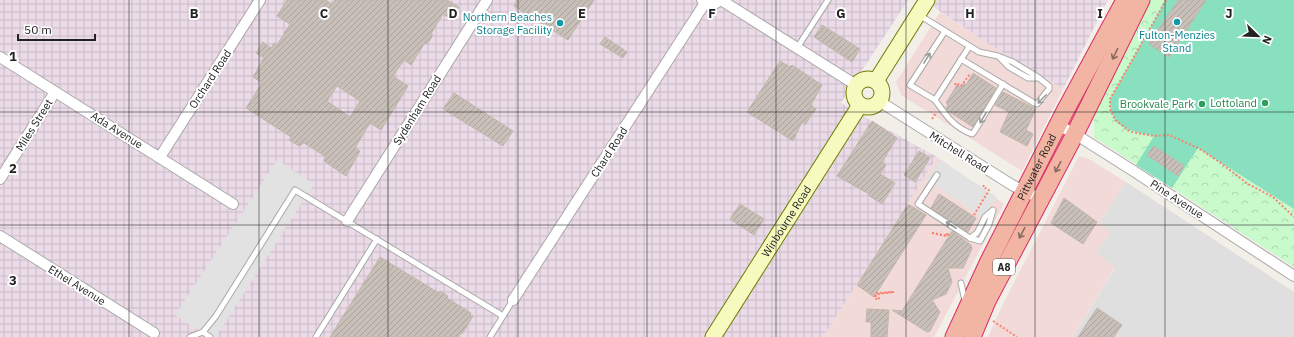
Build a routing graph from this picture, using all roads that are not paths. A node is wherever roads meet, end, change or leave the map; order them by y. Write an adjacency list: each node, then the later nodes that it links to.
1 (260, 0): 24 (street, Orchard Road)
2 (487, 0): 31 (street, Sydenham Road)
3 (721, 0): 8 (street); 12 (street)
4 (828, 0): 12 (lane)
5 (927, 0): 9 (main road)
6 (1125, 0): 22 (highway, Pittwater Road / A8)
7 (1141, 0): 23 (highway, Pittwater Road / A8, one-way to 23)
8 (703, 1): 36 (street, Chard Road)
9 (918, 14): 10 (lane); 15 (main road)
10 (944, 31): 11 (lane); 19 (lane, one-way to 10)
11 (969, 47): 14 (lane); 16 (lane, one-way to 16)
12 (797, 48): 17 (street)
13 (0, 57): 18 (street, Ada Avenue)
14 (960, 59): 16 (lane); 19 (lane)
15 (876, 80): 17 (main road); 20 (main road)
16 (1003, 84): 19 (lane, one-way to 19)
17 (856, 85): 21 (main road)
18 (55, 92): 24 (street, Ada Avenue); 26 (street, Miles Street)
19 (935, 100)
20 (879, 102): 21 (main road); 27 (street, Mitchell Road)
21 (860, 105): 45 (main road, Winbourne Road)
22 (1058, 125): 23 (street, Pine Avenue); 27 (highway, Pittwater Road / A8)
23 (1075, 134): 28 (highway, Pittwater Road / A8, one-way to 28); 34 (street, Pine Avenue)
24 (160, 157): 29 (street, Ada Avenue)
25 (937, 175): 30 (lane, one-way to 25)
26 (0, 179)
27 (1024, 191): 28 (street, Mitchell Road); 37 (highway, Pittwater Road / A8)
28 (1041, 199): 37 (highway, Pittwater Road / A8, one-way to 37)
29 (233, 204)
30 (993, 210)
31 (347, 221): 33 (lane); 39 (lane)
32 (0, 236): 40 (street, Ethel Avenue)
33 (378, 239): 38 (lane); 43 (lane)
34 (1294, 276)
35 (961, 283): 37 (lane)
36 (513, 300): 38 (lane)
37 (974, 312): 46 (highway, Pittwater Road / A8); 47 (highway, Pittwater Road / A8)
38 (503, 316): 44 (lane)
39 (203, 332): 41 (lane); 42 (lane)
40 (157, 335)
41 (190, 337)
42 (210, 337)
43 (316, 337)
44 (490, 337)
45 (713, 337)
46 (954, 337)
47 (972, 337)

